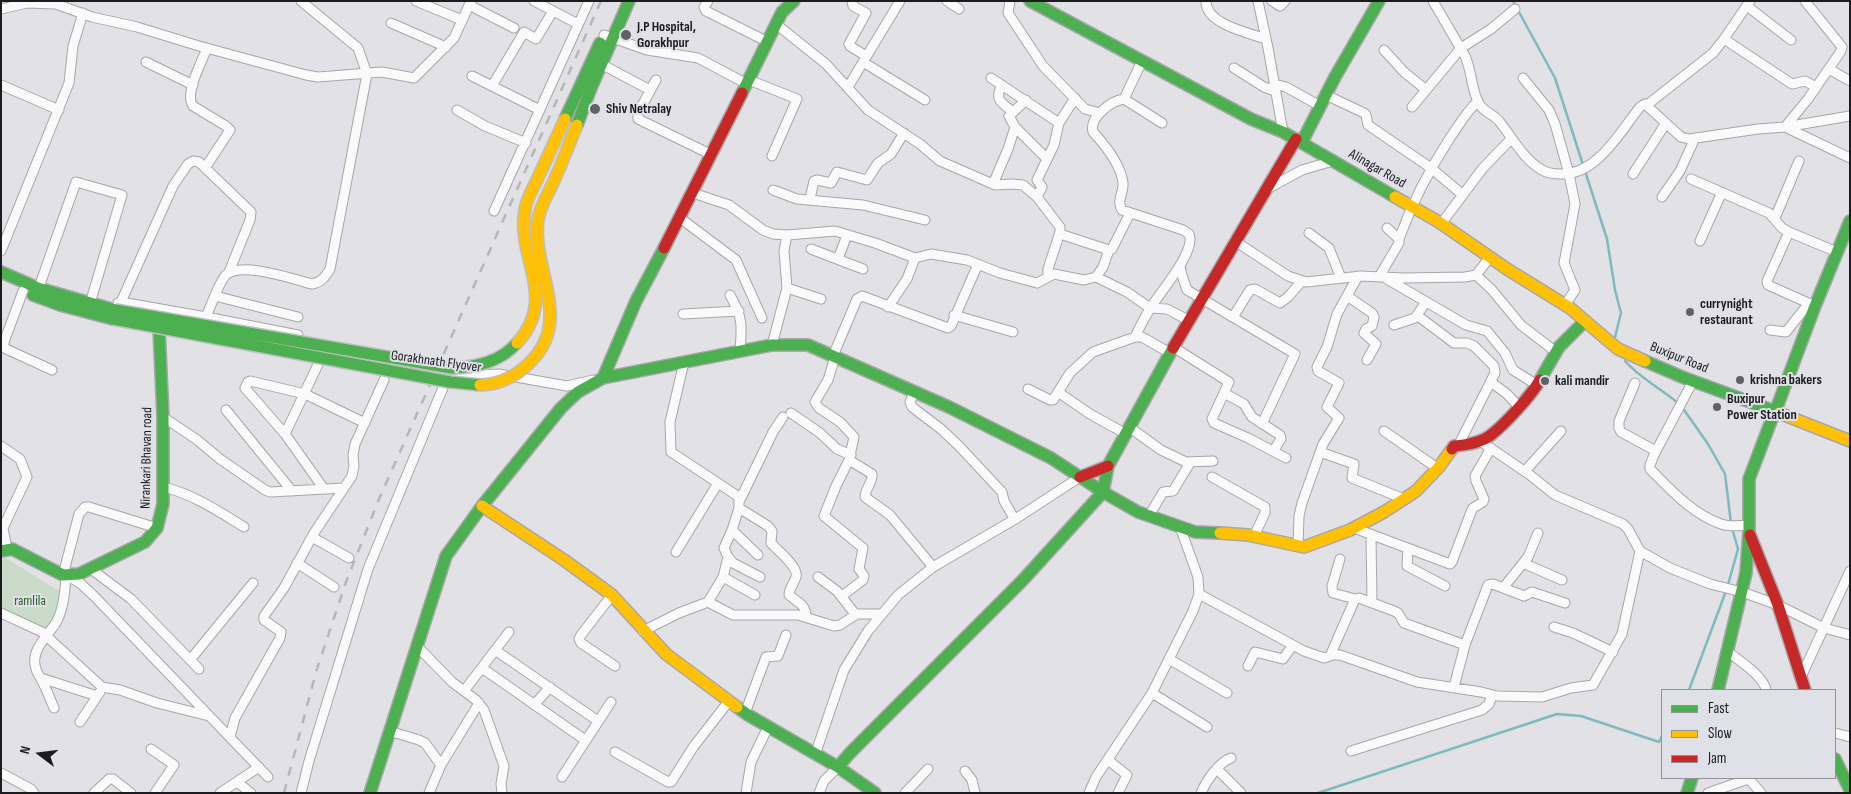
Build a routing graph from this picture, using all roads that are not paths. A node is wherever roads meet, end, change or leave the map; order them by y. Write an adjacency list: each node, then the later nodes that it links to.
1 (301, 1): 49 (street)
2 (416, 1): 29 (street)
3 (534, 1): 27 (street)
4 (588, 1): 31 (street)
5 (619, 1): 34 (street)
6 (629, 1): 34 (street)
7 (708, 1): 38 (street)
8 (794, 1): 32 (street)
9 (852, 1): 43 (street)
10 (900, 1): 43 (street)
11 (947, 1): 25 (street)
12 (1010, 1): 66 (street)
13 (1206, 1): 36 (street)
14 (1258, 1): 36 (street)
15 (1272, 1): 16 (street)
16 (1285, 1)
17 (1379, 1): 65 (street)
18 (1433, 1): 41 (street)
19 (1805, 1): 48 (street)
20 (470, 3): 29 (street); 33 (street)
21 (1037, 3): 44 (street, Alinagar Road)
22 (1748, 4): 35 (street); 37 (street)
23 (74, 5): 24 (street); 28 (street)
24 (1, 9)
25 (959, 9)
26 (1515, 9): 41 (street)
27 (553, 11): 31 (street); 59 (street)
28 (83, 13): 40 (street); 74 (street)
29 (462, 20): 39 (street)
30 (391, 23): 39 (street)
31 (578, 24): 76 (street)
32 (776, 24): 38 (street); 60 (street)
33 (514, 28)
34 (608, 37): 46 (street, Gorakhnath Flyover); 54 (street); 162 (street, Gorakhnath Flyover, bridge)
35 (1724, 39): 62 (street); 71 (street)
36 (1266, 40): 61 (street)
37 (1791, 40)
38 (768, 42): 54 (street)
39 (446, 47): 49 (street)
40 (207, 48): 49 (street); 57 (street)
41 (1461, 48): 63 (street); 70 (street)
42 (1384, 50): 63 (street)
43 (864, 59): 60 (street); 68 (street)
44 (1142, 61): 67 (street); 85 (street, Alinagar Road)
45 (146, 62): 57 (street)
46 (601, 64): 64 (street); 162 (street, Gorakhnath Flyover, bridge)
47 (1234, 68): 61 (street)
48 (1829, 69): 55 (street); 62 (street)
49 (368, 74): 139 (street)
50 (472, 76): 59 (street)
51 (991, 78): 58 (street)
52 (1523, 78): 99 (street)
53 (656, 80): 64 (street)
54 (748, 82): 91 (street); 92 (street)
55 (1850, 82)
56 (1, 85): 74 (street)
57 (193, 85): 97 (street)
58 (1002, 85): 69 (street); 77 (street)
59 (492, 86): 76 (street)
60 (848, 87): 86 (street)
61 (1275, 87): 72 (street); 85 (street)
62 (1816, 87): 84 (street)
63 (1425, 89): 73 (street)
64 (650, 90): 91 (street)
65 (1326, 94): 72 (street); 98 (street)
66 (1075, 98): 78 (street); 80 (street)
67 (1124, 99): 78 (street); 81 (street)
68 (925, 100)
69 (1026, 100): 77 (street); 80 (street)
70 (1478, 101): 88 (street); 98 (street)
71 (1647, 105): 82 (street); 99 (street)
72 (1320, 106): 89 (street)
73 (1412, 107)
74 (59, 110): 130 (street)
75 (457, 110): 90 (street)
76 (540, 110): 90 (street)
77 (1013, 112): 83 (street)
78 (1100, 113): 113 (street)
79 (1850, 116): 84 (street)
80 (1059, 123): 94 (street)
81 (1162, 123)
82 (1666, 123): 87 (street); 100 (street)
83 (1015, 127): 94 (street); 102 (street)
84 (1785, 127): 87 (street); 93 (street)
85 (1283, 132): 89 (street, Alinagar Road)
86 (904, 133): 102 (street); 110 (street)
87 (1695, 138): 109 (street)
88 (1511, 139): 99 (street); 107 (street)
89 (1299, 141): 95 (street, Alinagar Road); 103 (street)
90 (526, 142): 112 (street)
91 (712, 154): 106 (street)
92 (772, 156)
93 (1850, 158)
94 (1047, 159): 108 (street)
95 (1333, 161): 103 (street); 111 (street, Alinagar Road)
96 (1799, 161): 115 (street)
97 (205, 168): 139 (street); 162 (street)
98 (1431, 168): 107 (street); 111 (street)
99 (1569, 174): 157 (street)
100 (1633, 174)
101 (1691, 180): 105 (street)
102 (993, 184): 108 (street)
103 (1266, 189): 126 (street)
104 (773, 190): 110 (street)
105 (1722, 192): 115 (street); 127 (street)
106 (693, 193): 114 (street); 124 (street)
107 (1463, 194): 118 (street)
108 (1036, 197): 123 (street)
109 (1662, 197)
110 (810, 199): 116 (street)
111 (1411, 206): 118 (street, Alinagar Road); 125 (street)
112 (494, 211)
113 (1130, 213): 129 (street); 136 (street)
114 (680, 218): 170 (street); 185 (street)
115 (1774, 218): 120 (street)
116 (925, 220)
117 (1850, 220): 131 (street)
118 (1441, 224): 132 (street, Alinagar Road)
119 (1387, 228): 125 (street)
120 (1789, 232): 131 (street); 158 (street)
121 (1309, 233): 145 (street)
122 (847, 234): 124 (street); 133 (street); 134 (street)
123 (1060, 234): 129 (street); 141 (street)
124 (787, 235): 148 (street)
125 (1399, 239): 144 (street)
126 (1235, 241): 147 (street); 155 (street)
127 (1700, 241)
128 (811, 249): 134 (street)
129 (1109, 250): 143 (street)
130 (1, 251)
131 (1837, 252): 158 (street)
132 (1490, 257): 140 (street); 157 (street, Alinagar Road)
133 (915, 258): 135 (street); 159 (street)
134 (838, 259): 137 (street)
135 (978, 264): 141 (street); 165 (street)
136 (1180, 265): 155 (street); 161 (street)
137 (863, 269)
138 (1, 272): 150 (street)
139 (229, 272): 152 (street)
140 (1476, 275): 144 (street); 180 (street)
141 (1048, 276): 143 (street)
142 (1358, 276): 144 (street); 145 (street); 153 (street)
143 (1096, 277): 161 (street)
144 (1382, 277): 156 (street)
145 (1341, 278): 147 (street)
146 (1, 281): 149 (street)
147 (1302, 281): 169 (street)
148 (787, 288): 154 (street); 177 (street)
149 (23, 291): 150 (street); 184 (street)
150 (37, 292): 160 (street); 160 (street)
151 (730, 295): 163 (street)
152 (216, 296): 167 (street); 168 (street)
153 (1347, 296): 182 (street); 213 (street)
154 (821, 299)
155 (1201, 299): 169 (street); 171 (street)
156 (1426, 302): 166 (street); 190 (street)
157 (1565, 305): 172 (street, Alinagar Road)
158 (1812, 305): 174 (street); 198 (street)
159 (888, 306): 165 (street); 181 (street)
160 (89, 308): 162 (street)
161 (1150, 308): 171 (street); 176 (street)
162 (114, 310): 167 (street); 199 (street, Nirankari Bhavan road)
163 (739, 311): 164 (street); 179 (street)
164 (683, 314)
165 (954, 316): 175 (street)
166 (1418, 316): 173 (street); 188 (street)
167 (206, 317): 195 (street)
168 (298, 317)
169 (1233, 317): 201 (street)
170 (762, 318)
171 (1188, 320): 178 (street)
172 (1585, 321): 180 (street); 187 (street, Buxipur Road)
173 (1394, 325)
174 (1770, 330)
175 (1013, 332)
176 (1135, 337): 178 (street); 193 (street)
177 (772, 346): 179 (street); 181 (street)
178 (1172, 350): 194 (street); 202 (street)
179 (740, 351): 183 (street)
180 (1556, 352): 190 (street)
181 (834, 356): 192 (street); 214 (street)
182 (1367, 360)
183 (684, 362): 185 (street); 223 (street)
184 (52, 370)
185 (603, 378): 231 (street); 360 (street)
186 (384, 380): 200 (street)
187 (1693, 381): 198 (street, Buxipur Road); 212 (street)
188 (1491, 382): 196 (street); 209 (street)
189 (1635, 383): 212 (street)
190 (1537, 385): 196 (street)
191 (1028, 389): 193 (street)
192 (914, 392): 221 (street); 233 (street)
193 (1058, 392): 202 (street)
194 (1224, 393): 201 (street); 211 (street)
195 (304, 394): 200 (street); 205 (street); 205 (street)
196 (1519, 407): 206 (street)
197 (226, 410): 227 (street)
198 (1775, 411): 207 (street, Buxipur Road); 239 (street)
199 (163, 417): 224 (street, Nirankari Bhavan road); 227 (street)
200 (365, 423): 225 (street)
201 (1262, 424): 211 (street)
202 (1128, 430): 217 (street); 218 (street)
203 (1384, 431): 219 (street)
204 (1561, 431): 220 (street)
205 (285, 434): 226 (street)
206 (1480, 441): 209 (street); 210 (street)
207 (1850, 441)
208 (1, 446): 234 (street)
209 (1458, 446): 219 (street)
210 (1491, 448): 220 (street); 246 (street)
211 (1273, 451): 215 (street)
212 (1656, 451): 239 (street)
213 (1320, 452): 229 (street); 245 (street)
214 (850, 457): 230 (street); 256 (street); 272 (street)
215 (1286, 458)
216 (1213, 461): 217 (street)
217 (1190, 463): 232 (street)
218 (1108, 466): 221 (street); 228 (street)
219 (1438, 468): 229 (street)
220 (1525, 472): 248 (street)
221 (1080, 477): 228 (street); 233 (street)
222 (1212, 477): 243 (street)
223 (718, 483): 230 (street); 249 (street)
224 (162, 487): 235 (street); 237 (street, Nirankari Bhavan road)
225 (344, 488): 226 (street); 244 (street)
226 (324, 489): 227 (street)
227 (292, 490)
228 (1103, 492): 232 (street); 340 (street)
229 (1404, 499): 238 (street)
230 (740, 504): 240 (street); 281 (street)
231 (482, 506): 270 (street); 291 (street)
232 (1149, 516): 236 (street)
233 (1014, 518): 256 (street)
234 (2, 527): 247 (street)
235 (244, 527)
236 (1180, 527): 243 (street); 269 (street)
237 (158, 528): 257 (street, Nirankari Bhavan road); 259 (street)
238 (1354, 528): 242 (street); 245 (street)
239 (1749, 528): 268 (street); 277 (street)
240 (732, 530): 250 (street); 251 (street)
241 (1538, 533): 255 (street)
242 (1371, 535): 246 (street); 275 (street)
243 (1254, 536): 245 (street)
244 (312, 537): 252 (street); 254 (street)
245 (1298, 546)
246 (1408, 549): 265 (street)
247 (4, 550): 259 (street)
248 (1640, 551): 268 (street); 294 (street)
249 (676, 552)
250 (758, 555)
251 (728, 557): 260 (street); 261 (street)
252 (350, 558)
253 (1340, 559): 273 (street)
254 (298, 563): 266 (street); 328 (street)
255 (1523, 563): 263 (street); 267 (street)
256 (933, 566): 280 (street)
257 (91, 569): 259 (street, Nirankari Bhavan road); 297 (street)
258 (1850, 571): 283 (street)
259 (64, 575): 288 (street); 321 (street)
260 (723, 577): 271 (street); 274 (street)
261 (760, 577)
262 (818, 577): 272 (street)
263 (1562, 580)
264 (253, 583): 297 (street)
265 (1445, 586)
266 (334, 587)
267 (1503, 588): 276 (street); 290 (street)
268 (1742, 592): 277 (street); 293 (street)
269 (1198, 594): 289 (street); 296 (street)
270 (612, 595): 284 (street); 298 (street)
271 (755, 595)
272 (842, 596): 279 (street)
273 (1355, 599): 275 (street); 295 (street)
274 (708, 602): 281 (street); 284 (street)
275 (1372, 603): 290 (street)
276 (1565, 603)
277 (1778, 605): 283 (street); 302 (street)
278 (1, 613): 288 (street)
279 (855, 614): 280 (street); 281 (street)
280 (880, 614): 334 (street)
281 (806, 618)
282 (1554, 627): 294 (street)
283 (1824, 628): 287 (street); 302 (street)
284 (644, 631): 315 (street)
285 (509, 632): 292 (street)
286 (786, 635): 320 (street)
287 (1850, 635)
288 (46, 636): 303 (street); 304 (street)
289 (1293, 645): 295 (street); 299 (street)
290 (1465, 645): 306 (street)
291 (417, 646): 310 (street); 326 (street)
292 (495, 650): 300 (street); 305 (street)
293 (1727, 651): 307 (street); 308 (street)
294 (1613, 652): 313 (street)
295 (1330, 656): 306 (street)
296 (1169, 659): 311 (street); 312 (street)
297 (190, 660): 301 (street)
298 (615, 666)
299 (1248, 666)
300 (482, 668): 310 (street); 318 (street)
301 (200, 669)
302 (1801, 677): 309 (street)
303 (41, 678): 314 (street); 319 (street)
304 (102, 687): 314 (street); 321 (street)
305 (550, 687): 318 (street); 322 (street)
306 (1454, 688): 313 (street)
307 (1718, 689)
308 (1766, 689)
309 (1805, 689)
310 (464, 691): 317 (street)
311 (1152, 693): 325 (street); 336 (street)
312 (1227, 693)
313 (1492, 695): 332 (street)
314 (97, 696): 323 (street)
315 (729, 701): 320 (street); 333 (street)
316 (611, 702): 322 (street)
317 (479, 703): 338 (street); 363 (street)
318 (534, 705): 330 (street)
319 (54, 708)
320 (745, 713): 324 (street)
321 (210, 716): 328 (street)
322 (598, 720): 330 (street)
323 (80, 722)
324 (768, 727): 334 (street); 353 (street)
325 (1207, 727)
326 (389, 732): 338 (street); 361 (street)
327 (1836, 733): 329 (street)
328 (230, 737): 339 (street)
329 (1850, 738)
330 (585, 740): 346 (street)
331 (151, 748): 357 (street)
332 (1351, 751)
333 (615, 752)
334 (815, 754): 340 (street)
335 (1231, 758): 342 (street)
336 (1108, 760): 367 (street); 368 (street)
337 (1836, 762): 351 (street)
338 (441, 765): 362 (street)
339 (259, 767): 345 (street); 350 (street)
340 (838, 767): 364 (street); 365 (street)
341 (928, 769): 366 (street)
342 (1217, 769): 369 (street); 370 (street)
343 (965, 771): 352 (street)
344 (1, 773): 354 (street)
345 (268, 777)
346 (562, 777)
347 (1692, 779): 371 (street)
348 (1747, 779): 372 (street)
349 (1751, 779): 373 (street)
350 (237, 782): 358 (street); 359 (street)
351 (1850, 790)
352 (973, 791)
353 (748, 792)
354 (34, 793)
355 (94, 793): 356 (street)
356 (131, 793)
357 (156, 793)
358 (220, 793)
359 (251, 793)
360 (301, 793)
361 (370, 793)
362 (429, 793)
363 (502, 793)
364 (819, 793)
365 (875, 793)
366 (905, 793)
367 (1089, 793)
368 (1118, 793)
369 (1201, 793)
370 (1241, 793)
371 (1687, 793)
372 (1708, 793)
373 (1762, 793)

